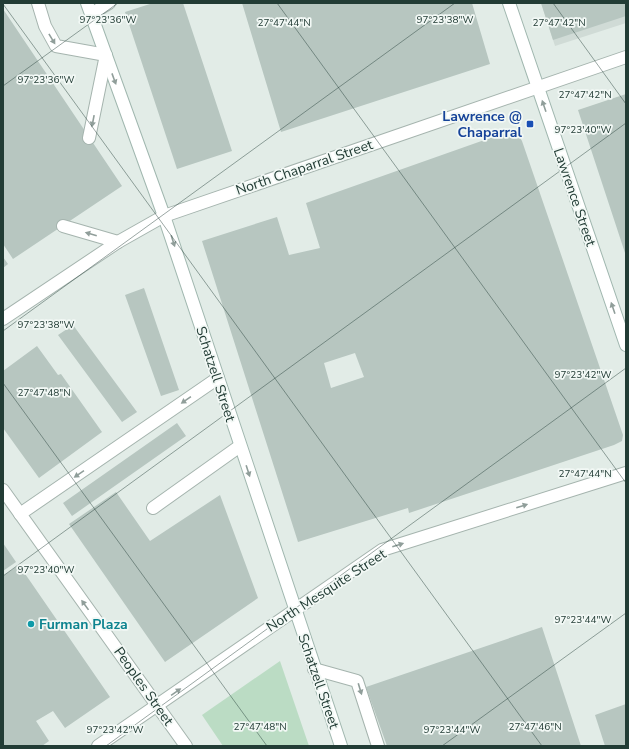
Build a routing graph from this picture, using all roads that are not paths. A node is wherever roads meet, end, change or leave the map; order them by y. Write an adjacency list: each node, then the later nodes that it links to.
1 (38, 3): 5 (street, one-way to 5)
2 (108, 3): 4 (street)
3 (509, 3): 7 (street, Lawrence Street)
4 (89, 9): 5 (street, Schatzell Street)
5 (106, 55): 8 (street, one-way to 8); 9 (street, Schatzell Street, one-way to 9)
6 (626, 57): 7 (street, North Chaparral Street)
7 (538, 87): 9 (street, North Chaparral Street); 13 (street, Lawrence Street, one-way to 7)
8 (89, 138)
9 (164, 216): 11 (street, North Chaparral Street); 14 (street, Schatzell Street, one-way to 14)
10 (63, 226): 11 (street, one-way to 10)
11 (118, 242): 12 (street, North Chaparral Street)
12 (3, 319)
13 (626, 345)
14 (218, 378): 15 (street, Schatzell Street); 19 (street, one-way to 19)
15 (240, 446): 18 (street); 20 (street, Schatzell Street, one-way to 20)
16 (626, 473): 20 (street, North Mesquite Street, one-way to 16)
17 (3, 490): 19 (street, Peoples Street)
18 (153, 508)
19 (20, 514): 22 (street, Peoples Street, one-way to 19)
20 (294, 609): 21 (street, Schatzell Street); 22 (street, North Mesquite Street, one-way to 20)
21 (314, 669): 25 (street, Schatzell Street); 26 (street, one-way to 26)
22 (157, 704): 23 (street, North Mesquite Street); 24 (street, Peoples Street)
23 (98, 746)
24 (186, 746)
25 (341, 746)
26 (378, 746)

